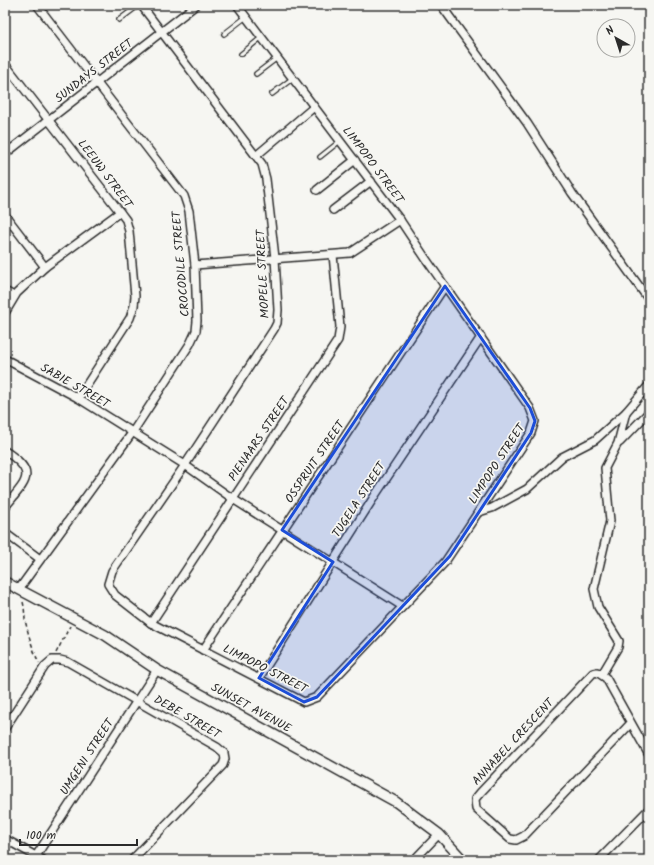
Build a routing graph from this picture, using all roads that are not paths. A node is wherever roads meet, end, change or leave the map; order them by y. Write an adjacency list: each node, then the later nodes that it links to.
1 (37, 5): 16 (street, CROCODILE STREET)
2 (140, 5): 7 (lane); 8 (street, MOPELE STREET)
3 (196, 5): 8 (street, SUNDAYS STREET)
4 (237, 5): 6 (street, LIMPOPO STREET)
5 (441, 5): 38 (street)
6 (246, 17): 9 (lane); 10 (street, LIMPOPO STREET)
7 (119, 20)
8 (163, 31): 16 (street, SUNDAYS STREET); 22 (street, MOPELE STREET)
9 (224, 34)
10 (262, 37): 11 (lane); 12 (street, LIMPOPO STREET)
11 (241, 54)
12 (278, 58): 14 (lane); 15 (street, LIMPOPO STREET)
13 (5, 64): 19 (street, LEEUW STREET)
14 (256, 74)
15 (293, 78): 17 (lane); 18 (street, LIMPOPO STREET)
16 (96, 83): 19 (street, SUNDAYS STREET); 33 (street, CROCODILE STREET)
17 (272, 94)
18 (314, 107): 20 (street, LIMPOPO STREET); 22 (street)
19 (49, 120): 21 (street, SUNDAYS STREET); 28 (street, LEEUW STREET)
20 (341, 141): 23 (lane); 24 (street, LIMPOPO STREET)
21 (5, 154)
22 (256, 155): 32 (street, MOPELE STREET)
23 (320, 157)
24 (355, 160): 25 (street, LIMPOPO STREET); 26 (street)
25 (371, 181): 27 (street); 30 (street, LIMPOPO STREET)
26 (317, 190)
27 (334, 210)
28 (120, 212): 34 (street); 43 (street, LEEUW STREET)
29 (5, 215): 34 (street)
30 (400, 220): 31 (street); 35 (street, LIMPOPO STREET)
31 (333, 255): 32 (street); 50 (street, PIENAARS STREET)
32 (275, 258): 33 (street); 49 (street, MOPELE STREET)
33 (194, 265): 46 (street, CROCODILE STREET)
34 (45, 267): 37 (street)
35 (445, 286): 40 (street, LIMPOPO STREET); 53 (street, OSSPRUIT STREET)
36 (5, 291): 37 (street)
37 (14, 296): 39 (street)
38 (649, 300)
39 (5, 313)
40 (481, 337): 52 (street, LIMPOPO STREET); 56 (street, TUGELA STREET)
41 (5, 359): 43 (street, SABIE STREET)
42 (649, 385): 44 (street)
43 (78, 398): 46 (street, SABIE STREET)
44 (626, 412): 47 (street); 52 (street)
45 (649, 412): 47 (street)
46 (132, 433): 49 (street, SABIE STREET); 55 (street, CROCODILE STREET)
47 (618, 443): 64 (street)
48 (5, 451): 51 (street)
49 (185, 465): 50 (street, SABIE STREET); 57 (street, MOPELE STREET)
50 (233, 499): 53 (street, SABIE STREET); 61 (street, PIENAARS STREET)
51 (5, 507)
52 (479, 512): 60 (street, LIMPOPO STREET)
53 (282, 530): 56 (street, SABIE STREET); 62 (street, OSSPRUIT STREET)
54 (5, 533): 55 (street)
55 (40, 559): 59 (street, CROCODILE STREET)
56 (333, 562): 60 (street, SABIE STREET); 65 (street, TUGELA STREET)
57 (108, 580): 61 (street, LIMPOPO STREET)
58 (5, 582): 59 (street, SUNSET AVENUE)
59 (19, 589): 63 (street, SUNSET AVENUE)
60 (402, 606): 65 (street, LIMPOPO STREET)
61 (151, 623): 62 (street, LIMPOPO STREET)
62 (203, 650): 65 (street, LIMPOPO STREET)
63 (157, 670): 66 (street, UMGENI STREET); 71 (street, SUNSET AVENUE)
64 (602, 674): 67 (street); 67 (street, ANNABEL CRESCENT)
65 (259, 678)
66 (136, 701): 68 (street, DEBE STREET); 73 (street, UMGENI STREET); 75 (street, DEBE STREET)
67 (631, 723): 69 (street)
68 (5, 728)
69 (649, 755)
70 (649, 809): 78 (street)
71 (439, 834): 76 (street); 77 (street, SUNSET AVENUE)
72 (5, 839): 73 (street)
73 (36, 856): 74 (street)
74 (43, 860)
75 (132, 860)
76 (414, 860)
77 (463, 860)
78 (599, 860)

